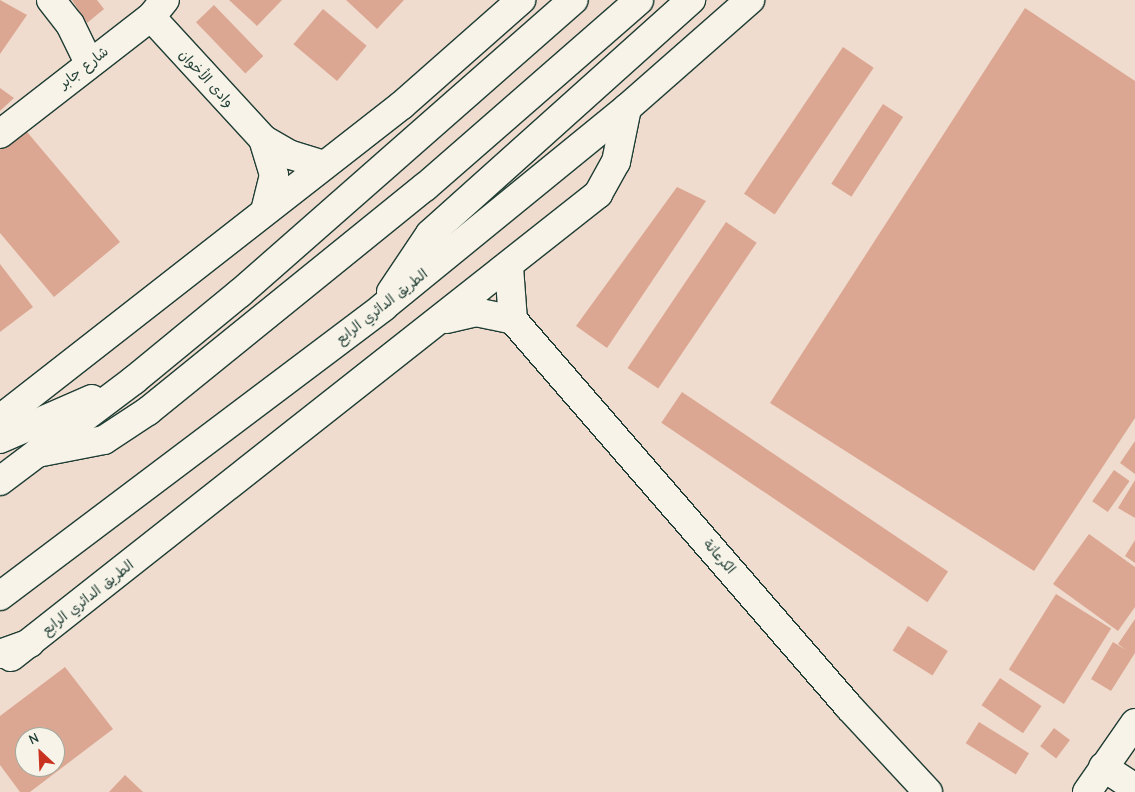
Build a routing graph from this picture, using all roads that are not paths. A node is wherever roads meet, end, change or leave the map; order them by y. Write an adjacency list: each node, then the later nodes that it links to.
1 (51, 0): 8 (main road)
2 (521, 0): 12 (main road)
3 (573, 0): 18 (main road)
4 (639, 0): 21 (main road)
5 (691, 0): 15 (main road)
6 (750, 0): 9 (main road, الطريق الدائري الرابع)
7 (158, 9): 8 (main road, شارع جابر); 11 (main road, وادى الأخوان)
8 (94, 60): 10 (main road, شارع جابر)
9 (627, 108): 14 (main road, الطريق الدائري الرابع); 15 (main road, الطريق الدائري الرابع)
10 (0, 134)
11 (262, 139): 12 (main road, وادى الأخوان); 13 (main road, وادى الأخوان)
12 (323, 165): 13 (main road)
13 (265, 211): 19 (main road)
14 (509, 267): 16 (main road); 17 (main road, الطريق الدائري الرابع)
15 (383, 307): 23 (main road, الطريق الدائري الرابع)
16 (513, 320): 17 (main road); 30 (main road, الكرعانة)
17 (440, 322): 24 (main road, الطريق الدائري الرابع)
18 (134, 380): 20 (main road); 21 (main road)
19 (0, 419)
20 (0, 439)
21 (38, 453): 22 (main road)
22 (0, 481)
23 (0, 596)
24 (30, 643): 25 (main road); 26 (main road, الطريق الدائري الرابع)
25 (0, 654)
26 (0, 666)
27 (1135, 723): 28 (main road)
28 (1103, 767): 29 (main road); 31 (main road)
29 (1131, 786)
30 (928, 792)
31 (1087, 792)

